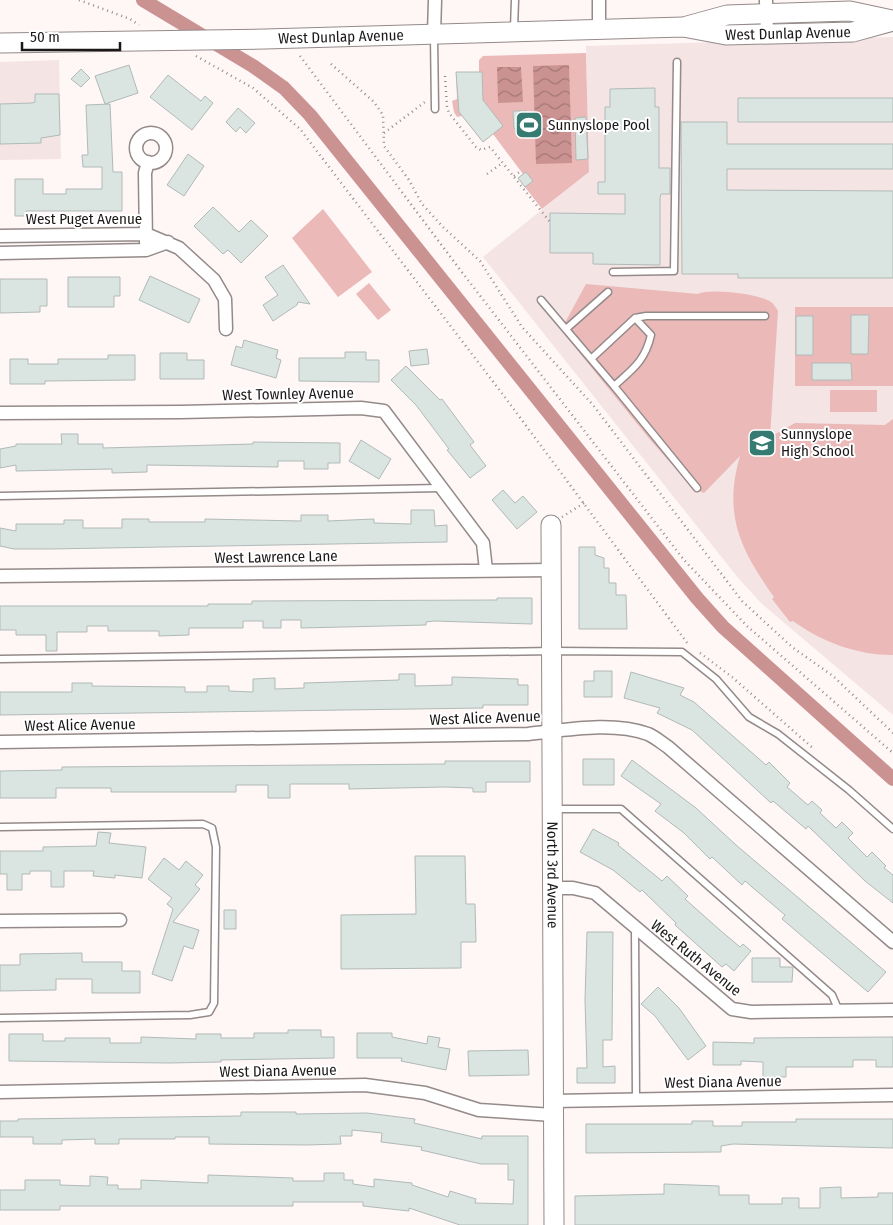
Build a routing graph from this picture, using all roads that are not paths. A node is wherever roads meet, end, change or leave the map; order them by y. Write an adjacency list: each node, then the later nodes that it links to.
1 (435, 0): 9 (street)
2 (515, 0): 8 (lane)
3 (599, 0): 7 (street)
4 (766, 7): 5 (main road, West Dunlap Avenue); 6 (main road, West Dunlap Avenue); 10 (street)
5 (893, 21): 10 (main road, West Dunlap Avenue)
6 (683, 27): 7 (main road, West Dunlap Avenue); 10 (main road, West Dunlap Avenue)
7 (599, 30): 8 (main road, West Dunlap Avenue)
8 (514, 33): 9 (main road, West Dunlap Avenue)
9 (434, 34): 11 (main road, West Dunlap Avenue); 13 (lane)
10 (767, 35)
11 (0, 43)
12 (677, 62): 22 (lane)
13 (435, 109)
14 (148, 162): 15 (street)
15 (146, 234): 17 (street, West Puget Avenue); 18 (street, West Puget Avenue); 19 (street)
16 (0, 236): 17 (street, West Puget Avenue)
17 (31, 236): 20 (street)
18 (168, 242): 19 (street, West Puget Avenue); 27 (street, West Puget Avenue)
19 (146, 250): 20 (street, West Puget Avenue)
20 (31, 252): 21 (street, West Puget Avenue)
21 (0, 253)
22 (612, 272)
23 (608, 292): 28 (lane)
24 (541, 300): 28 (lane)
25 (764, 316): 26 (lane)
26 (635, 318): 29 (lane); 30 (lane)
27 (226, 329)
28 (566, 329): 29 (lane)
29 (591, 359): 30 (lane)
30 (614, 386): 33 (lane)
31 (0, 413): 32 (street, West Townley Avenue)
32 (442, 488): 34 (lane); 36 (street, West Townley Avenue)
33 (697, 488)
34 (0, 496)
35 (551, 525): 37 (main road, North 3rd Avenue)
36 (486, 570): 37 (street, West Lawrence Lane); 38 (street, West Lawrence Lane)
37 (552, 570): 39 (main road, North 3rd Avenue)
38 (0, 576)
39 (553, 651): 40 (lane); 41 (main road, North 3rd Avenue); 45 (lane)
40 (0, 659)
41 (553, 731): 42 (street, West Alice Avenue); 43 (main road, North 3rd Avenue); 50 (street, West Alice Avenue)
42 (0, 742)
43 (554, 809): 46 (main road, North 3rd Avenue); 51 (lane)
44 (0, 827): 53 (lane)
45 (893, 828)
46 (554, 888): 49 (street, West Ruth Avenue); 57 (main road, North 3rd Avenue)
47 (120, 920): 48 (street)
48 (0, 922)
49 (635, 928): 51 (street, West Ruth Avenue); 56 (lane)
50 (893, 942)
51 (839, 1010): 52 (street, West Ruth Avenue)
52 (893, 1010)
53 (0, 1018)
54 (0, 1092): 57 (street, West Diana Avenue)
55 (893, 1095): 56 (street, West Diana Avenue)
56 (636, 1099): 57 (street, West Diana Avenue)
57 (553, 1108): 58 (main road, North 3rd Avenue)
58 (554, 1225)

